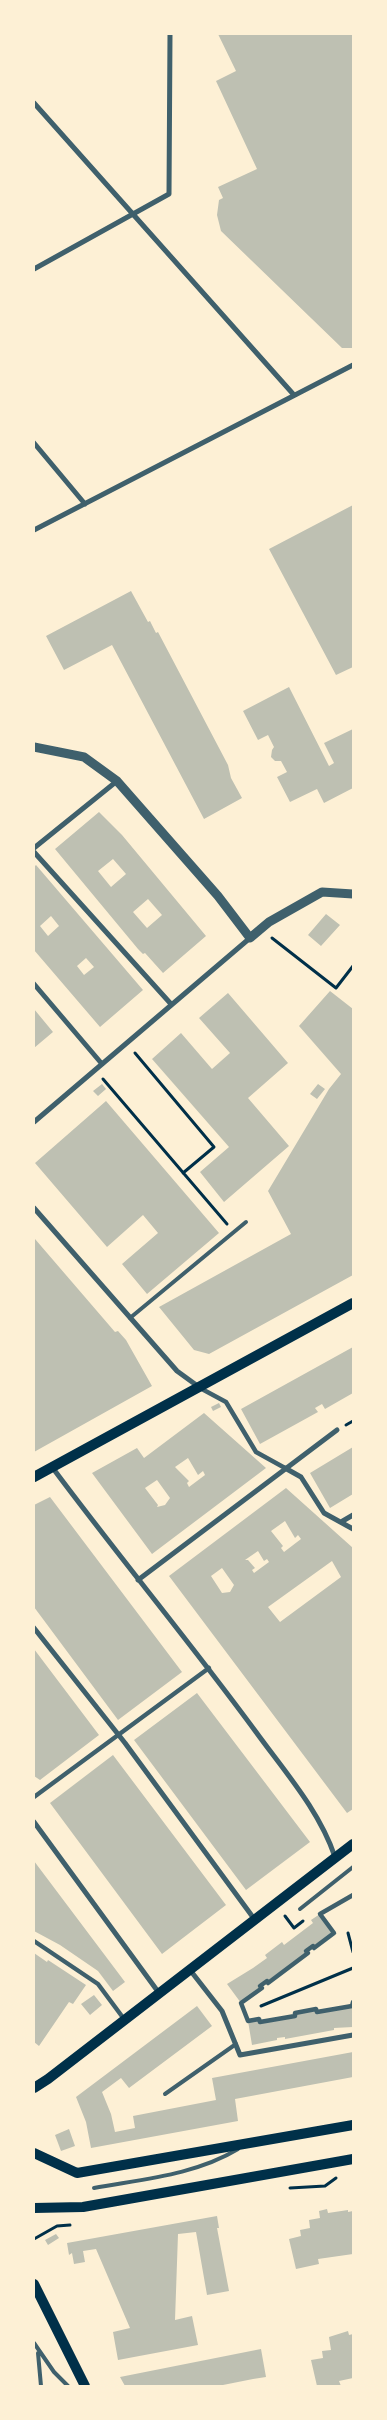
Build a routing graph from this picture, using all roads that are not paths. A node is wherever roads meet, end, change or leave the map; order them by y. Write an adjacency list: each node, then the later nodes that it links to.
1 (170, 34): 3 (street)
2 (34, 103): 3 (street)
3 (132, 213): 4 (street); 6 (street)
4 (34, 269)
5 (353, 365): 6 (street)
6 (294, 394): 8 (street)
7 (34, 443): 8 (street)
8 (85, 504): 9 (street)
9 (34, 530)
10 (34, 746): 11 (street)
11 (117, 781): 12 (street); 15 (street)
12 (34, 848)
13 (34, 852): 17 (street)
14 (353, 894): 15 (street)
15 (250, 938): 17 (street)
16 (34, 984): 18 (street)
17 (171, 1004): 18 (street)
18 (102, 1064): 19 (street)
19 (34, 1122)
20 (34, 1208): 23 (street)
21 (246, 1222): 23 (lane)
22 (353, 1303): 24 (main road)
23 (130, 1318): 24 (street)
24 (199, 1388): 26 (main road); 27 (street)
25 (337, 1430): 27 (street)
26 (52, 1467): 28 (main road); 32 (street)
27 (285, 1468): 30 (street); 32 (street)
28 (34, 1477)
29 (353, 1515): 30 (street)
30 (341, 1522): 31 (street)
31 (353, 1529)
32 (138, 1580): 34 (street)
33 (34, 1628): 35 (street)
34 (209, 1668): 35 (street); 41 (street)
35 (120, 1736): 36 (street); 45 (street)
36 (34, 1798)
37 (34, 1822): 38 (street)
38 (39, 1829): 39 (street); 48 (street)
39 (34, 1833)
40 (353, 1844): 41 (main road)
41 (336, 1857): 45 (main road)
42 (353, 1867): 44 (lane)
43 (353, 1895): 49 (street)
44 (300, 1909)
45 (255, 1920): 47 (main road)
46 (34, 1941): 50 (street)
47 (190, 1970): 48 (main road); 52 (street)
48 (159, 1993): 50 (main road)
49 (353, 2002)
50 (125, 2020): 53 (main road)
51 (353, 2035): 52 (street)
52 (236, 2044): 54 (lane)
53 (34, 2088)
54 (165, 2094)
55 (353, 2124): 56 (main road)
56 (246, 2143): 57 (main road); 59 (lane)
57 (34, 2153)
58 (353, 2159): 60 (main road)
59 (94, 2188)
60 (34, 2208)
61 (34, 2284): 66 (main road)
62 (34, 2343): 63 (lane)
63 (38, 2351): 64 (lane); 65 (lane)
64 (41, 2386)
65 (68, 2386)
66 (85, 2386)

